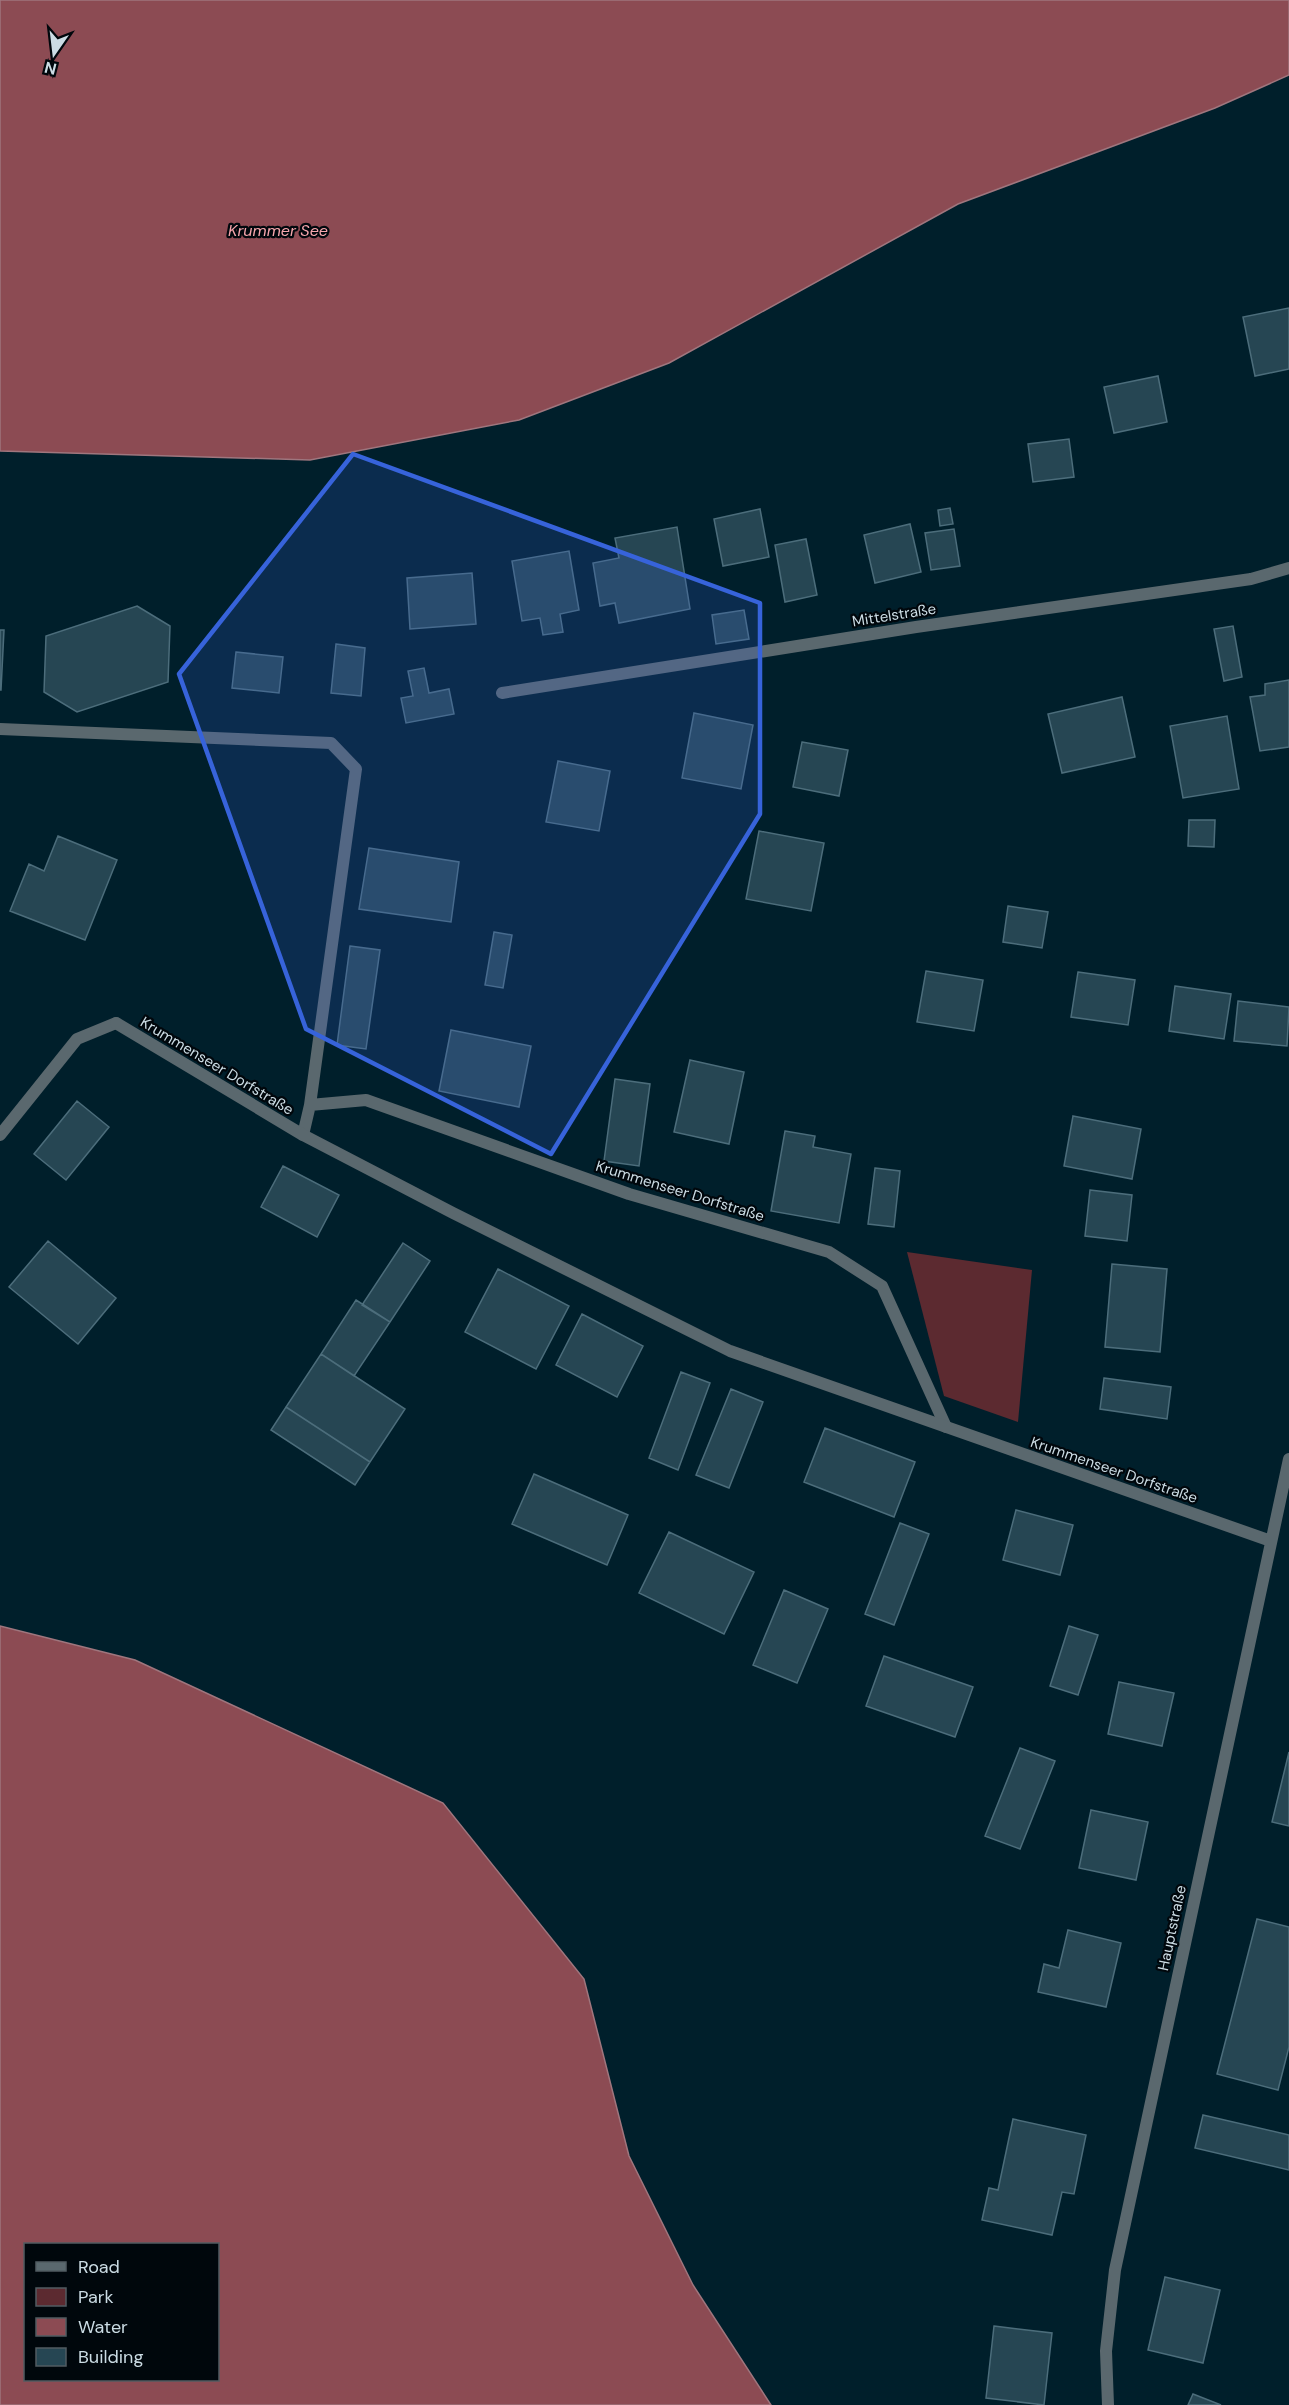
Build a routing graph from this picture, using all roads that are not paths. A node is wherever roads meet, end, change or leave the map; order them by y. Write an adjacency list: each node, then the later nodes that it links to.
1 (1289, 568): 2 (street, Mittelstraße)
2 (502, 693)
3 (0, 729): 4 (street)
4 (310, 1105): 6 (street, Krummenseer Dorfstraße); 7 (street, Krummenseer Dorfstraße)
5 (0, 1135): 6 (street, Krummenseer Dorfstraße)
6 (303, 1135): 7 (street, Krummenseer Dorfstraße)
7 (946, 1427): 9 (street, Krummenseer Dorfstraße)
8 (1289, 1459): 9 (street, Hauptstraße)
9 (1271, 1541): 10 (street, Hauptstraße)
10 (1108, 2405)

